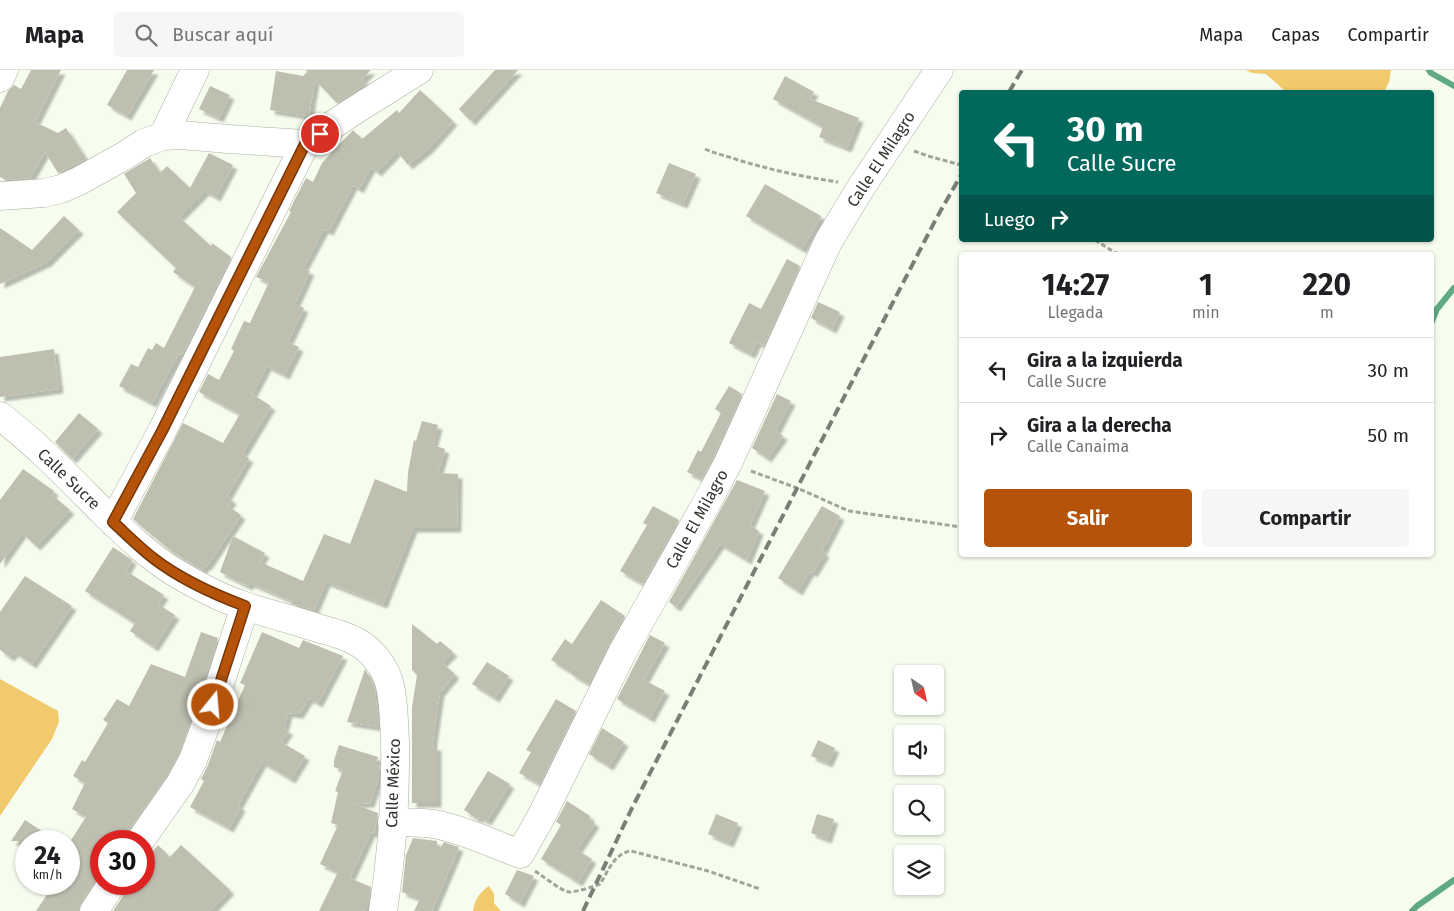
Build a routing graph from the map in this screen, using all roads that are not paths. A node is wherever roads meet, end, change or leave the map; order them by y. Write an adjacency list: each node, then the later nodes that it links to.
1 (4, 70): 5 (street)
2 (195, 70): 6 (street)
3 (419, 70): 7 (street)
4 (939, 70): 13 (street, Calle El Milagro)
5 (0, 78)
6 (162, 136): 7 (street); 8 (street)
7 (305, 144): 10 (street)
8 (0, 196)
9 (0, 416): 10 (street, Calle Sucre)
10 (113, 522): 11 (street, Calle Sucre)
11 (245, 606): 12 (street, Calle Sucre); 14 (street)
12 (376, 659): 13 (street, Calle México)
13 (392, 822): 17 (street, Calle México)
14 (148, 830)
15 (105, 895): 16 (street)
16 (94, 911)
17 (383, 911)

